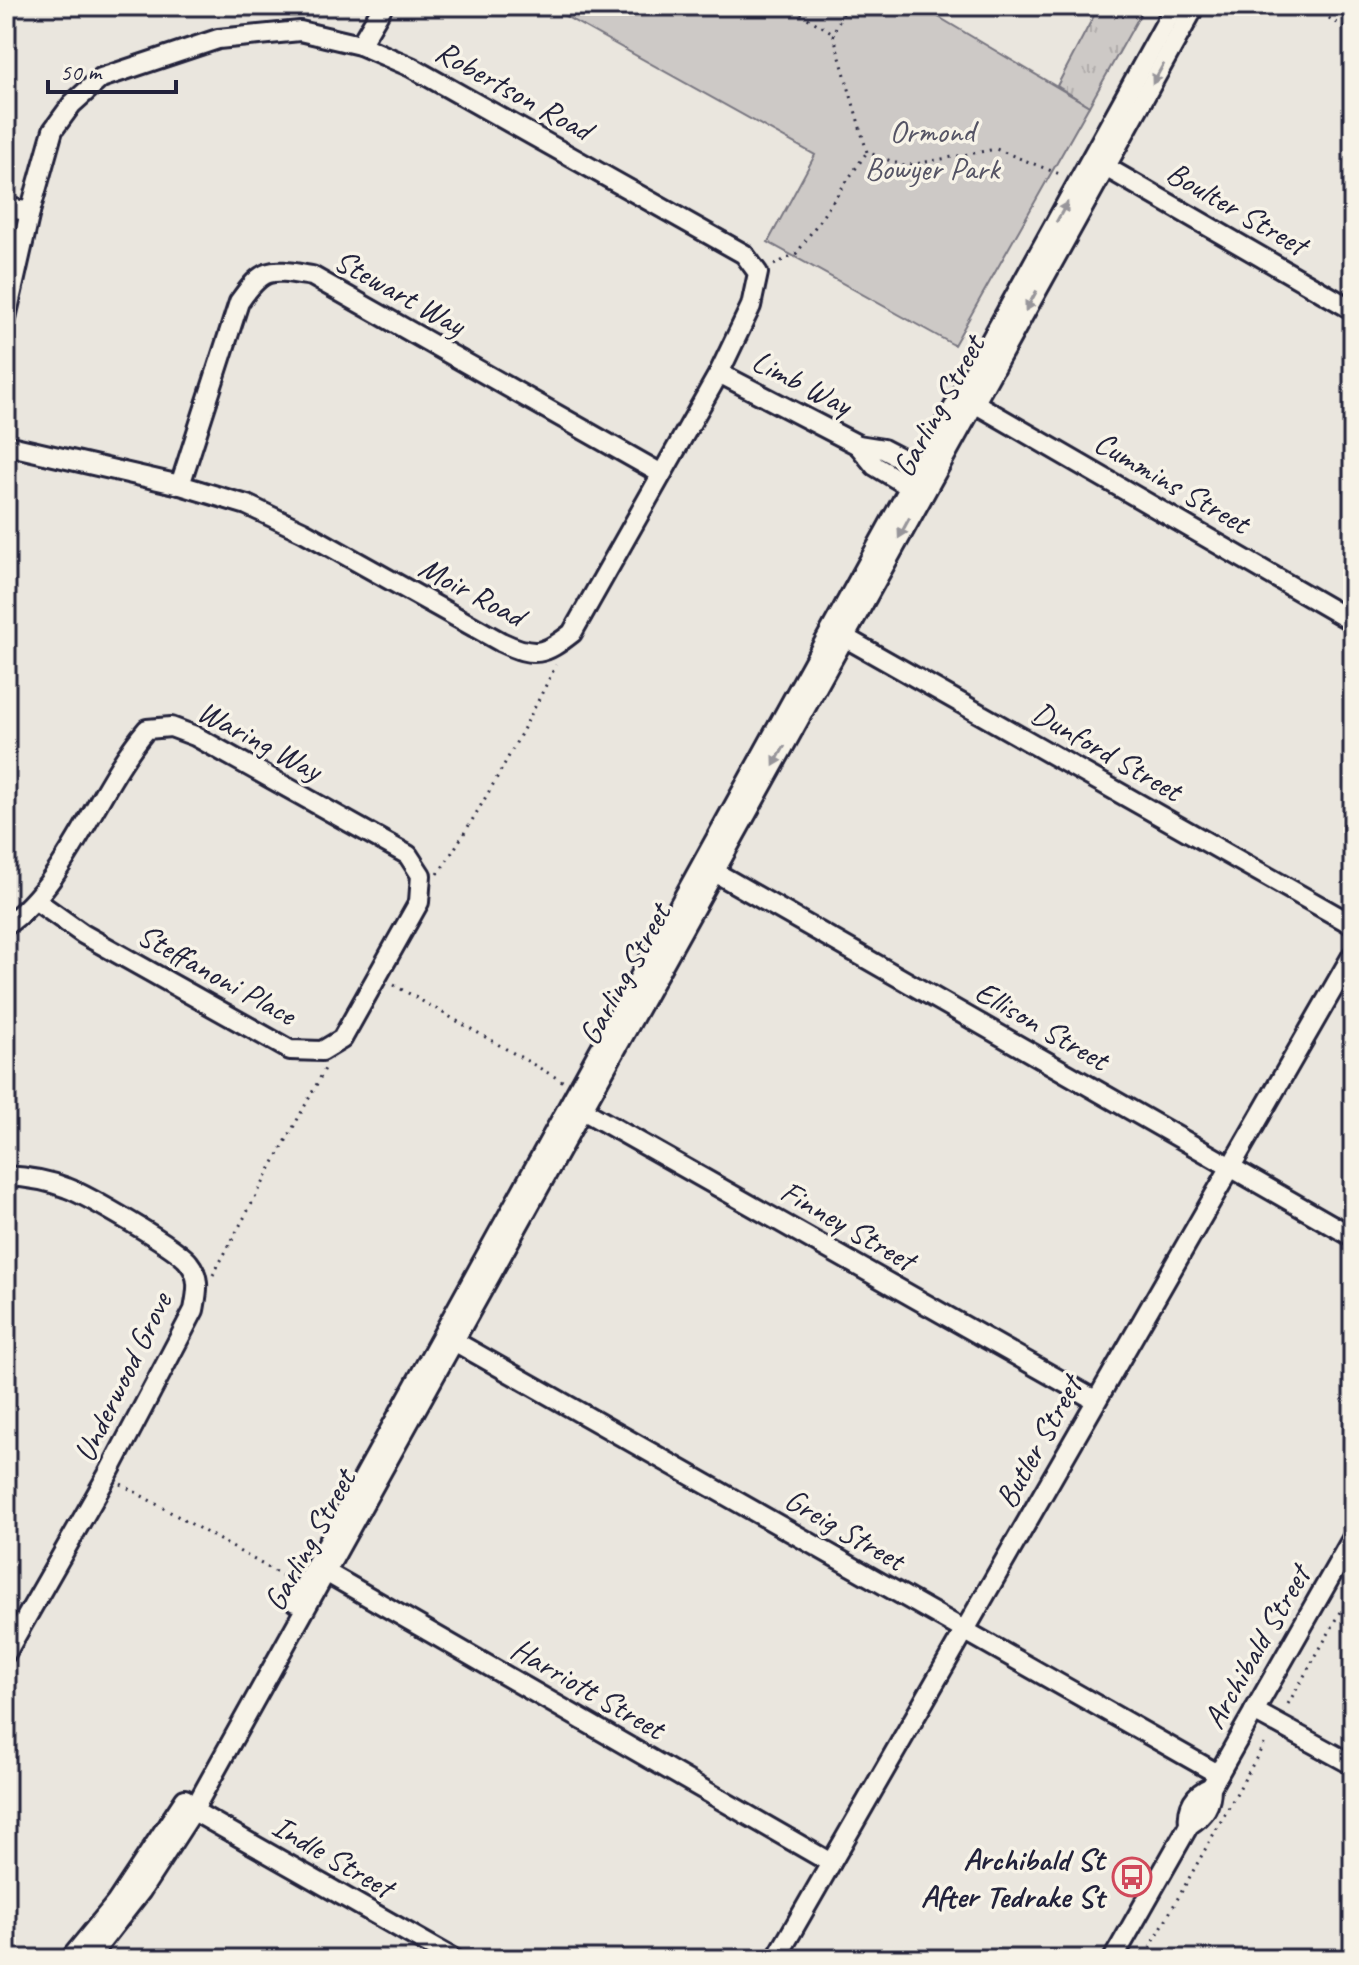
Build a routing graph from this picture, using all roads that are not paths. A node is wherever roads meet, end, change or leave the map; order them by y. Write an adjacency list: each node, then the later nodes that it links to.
1 (383, 6): 4 (street)
2 (1175, 6): 5 (street, Garling Street)
3 (1195, 6): 5 (street, Garling Street, one-way to 5)
4 (360, 45): 7 (street, Robertson Road); 8 (street, Robertson Road)
5 (1099, 163): 9 (street, Boulter Street); 12 (street, Garling Street)
6 (6, 207): 7 (street)
7 (30, 212): 10 (street, Robertson Road)
8 (758, 273): 11 (street, Moir Road)
9 (1353, 310)
10 (6, 318)
11 (719, 373): 14 (street, Limb Way); 16 (street, Moir Road)
12 (967, 399): 15 (street, Garling Street); 19 (street, Cummins Street)
13 (6, 445): 17 (street, Moir Road)
14 (858, 445): 15 (street, Limb Way); 18 (street, Limb Way)
15 (927, 472): 18 (street, Garling Street)
16 (660, 473): 17 (street, Moir Road); 17 (street, Stewart Way)
17 (180, 485)
18 (916, 491): 20 (street, Garling Street)
19 (1353, 622)
20 (838, 634): 21 (street, Garling Street); 25 (street, Dunford Street)
21 (709, 868): 27 (street, Garling Street); 28 (street, Ellison Street)
22 (421, 875): 23 (street, Waring Way); 23 (street, Steffanoni Place)
23 (35, 900): 24 (street, Waring Way)
24 (6, 925)
25 (1353, 925)
26 (1353, 954): 28 (street, Butler Street)
27 (574, 1099): 31 (street, Garling Street); 32 (street, Finney Street)
28 (1230, 1166): 30 (street, Ellison Street); 32 (street, Butler Street)
29 (6, 1176): 36 (street, Underwood Grove)
30 (1353, 1237)
31 (448, 1338): 34 (street, Garling Street); 35 (street, Greig Street)
32 (1095, 1400): 35 (street, Butler Street)
33 (1353, 1537): 37 (street, Archibald Street)
34 (321, 1569): 40 (street, Garling Street); 41 (street, Harriott Street)
35 (965, 1632): 39 (street, Greig Street); 41 (street, Butler Street)
36 (6, 1653)
37 (1254, 1711): 38 (street); 39 (street, Archibald Street)
38 (1353, 1765)
39 (1215, 1780): 46 (street, Archibald Street)
40 (188, 1808): 42 (street, Garling Street); 43 (street, Garling Street); 44 (street, Indle Street)
41 (831, 1863): 45 (street, Butler Street)
42 (70, 1959)
43 (88, 1959)
44 (454, 1959)
45 (776, 1959)
46 (1113, 1959)

